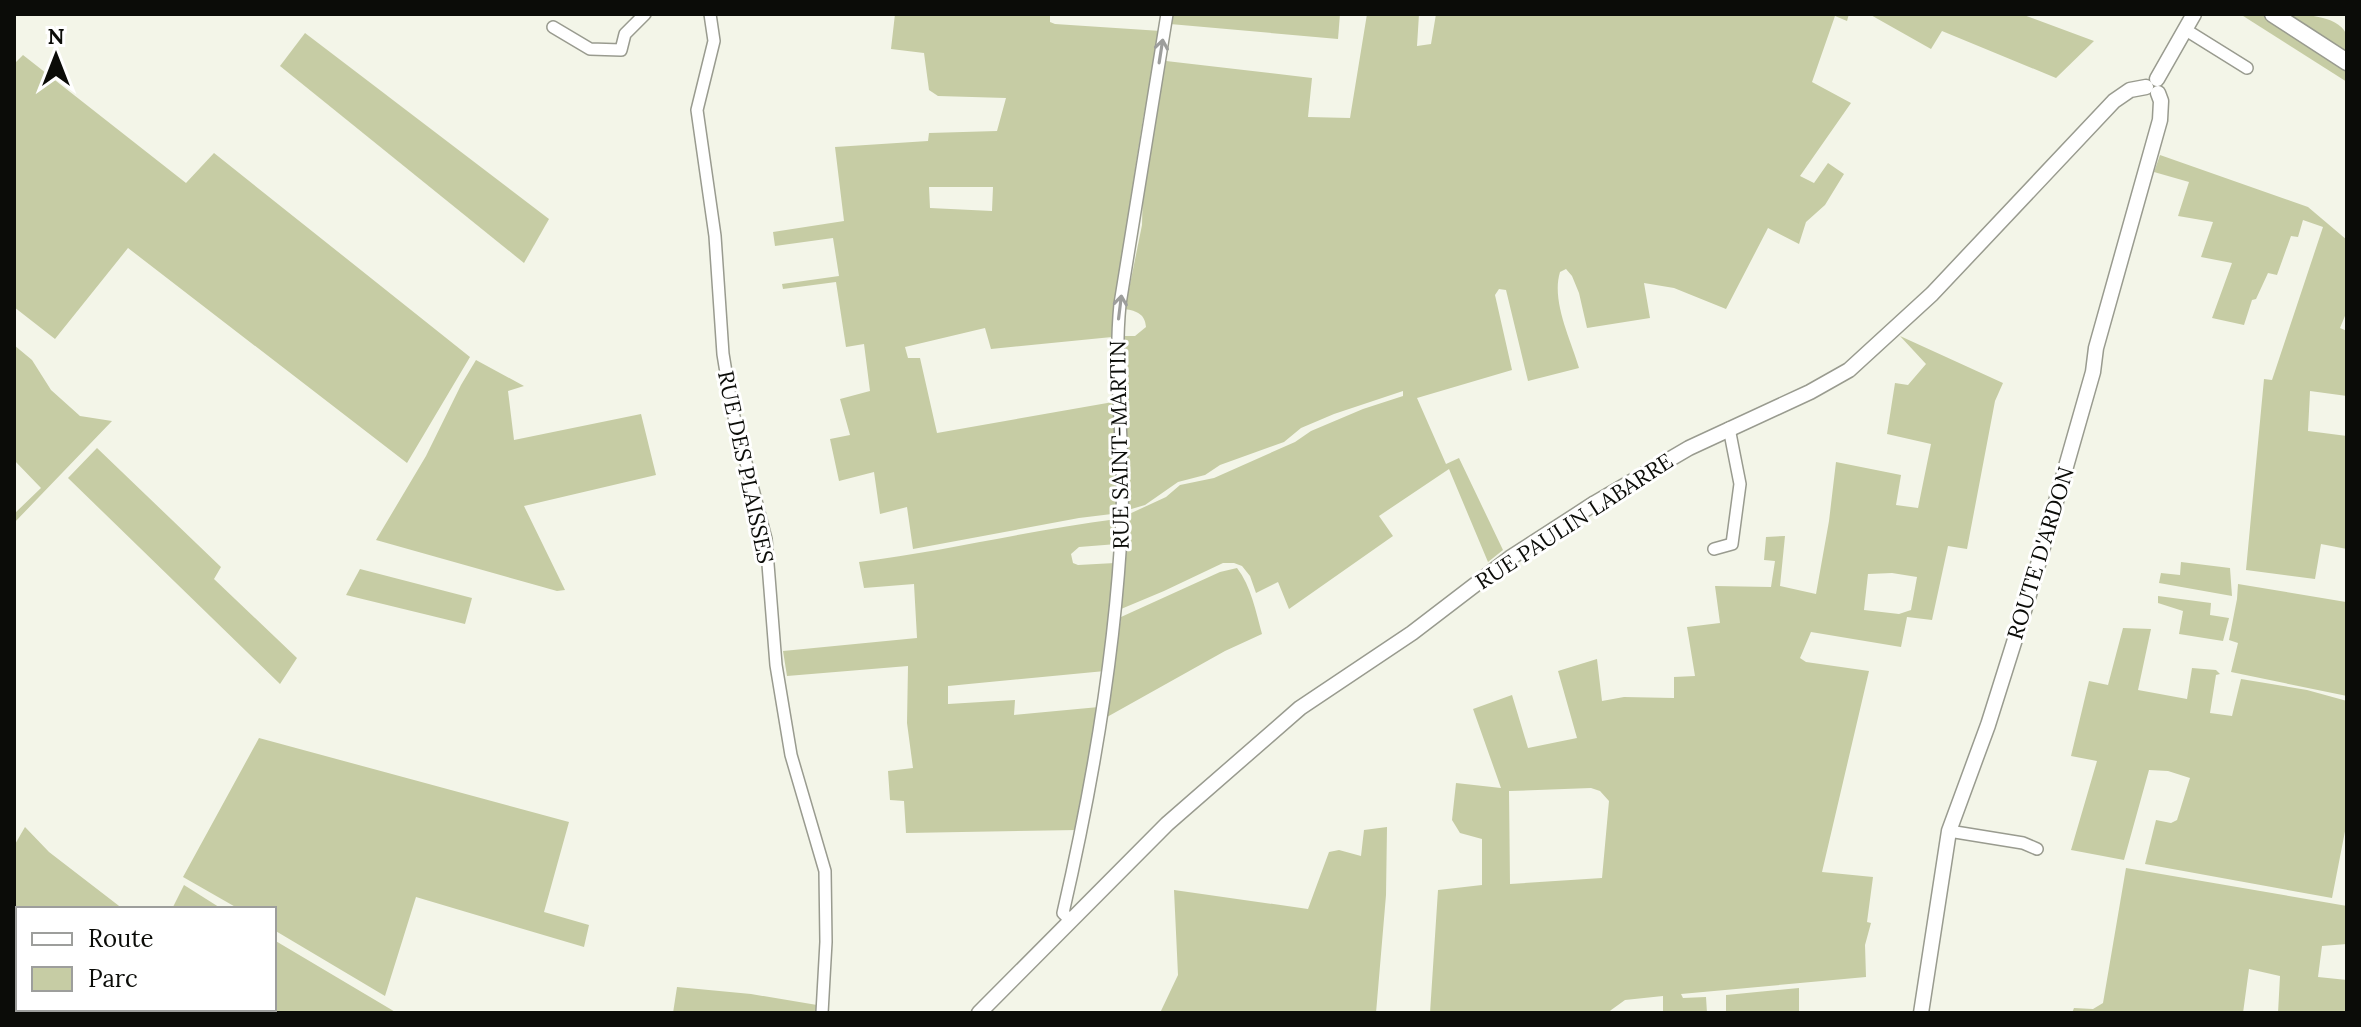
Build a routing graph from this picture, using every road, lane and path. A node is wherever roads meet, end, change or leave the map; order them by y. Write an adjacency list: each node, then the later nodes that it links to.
1 (645, 14): 6 (street)
2 (710, 14): 16 (street, RUE DES PLAISSES)
3 (1167, 14): 15 (street, RUE SAINT-MARTIN, one-way to 3)
4 (2194, 14): 7 (street)
5 (2273, 14): 8 (main road)
6 (553, 27)
7 (2186, 30): 9 (street); 10 (street)
8 (2347, 62)
9 (2247, 68)
10 (2154, 87): 11 (street, RUE PAULIN LABARRE); 13 (street, ROUTE D'ARDON)
11 (1729, 428): 12 (street); 15 (street, RUE PAULIN LABARRE)
12 (1714, 549)
13 (1949, 831): 14 (street); 18 (street, ROUTE D'ARDON)
14 (2037, 849)
15 (1070, 920): 17 (street, RUE PAULIN LABARRE)
16 (822, 1013)
17 (979, 1013)
18 (1921, 1013)

